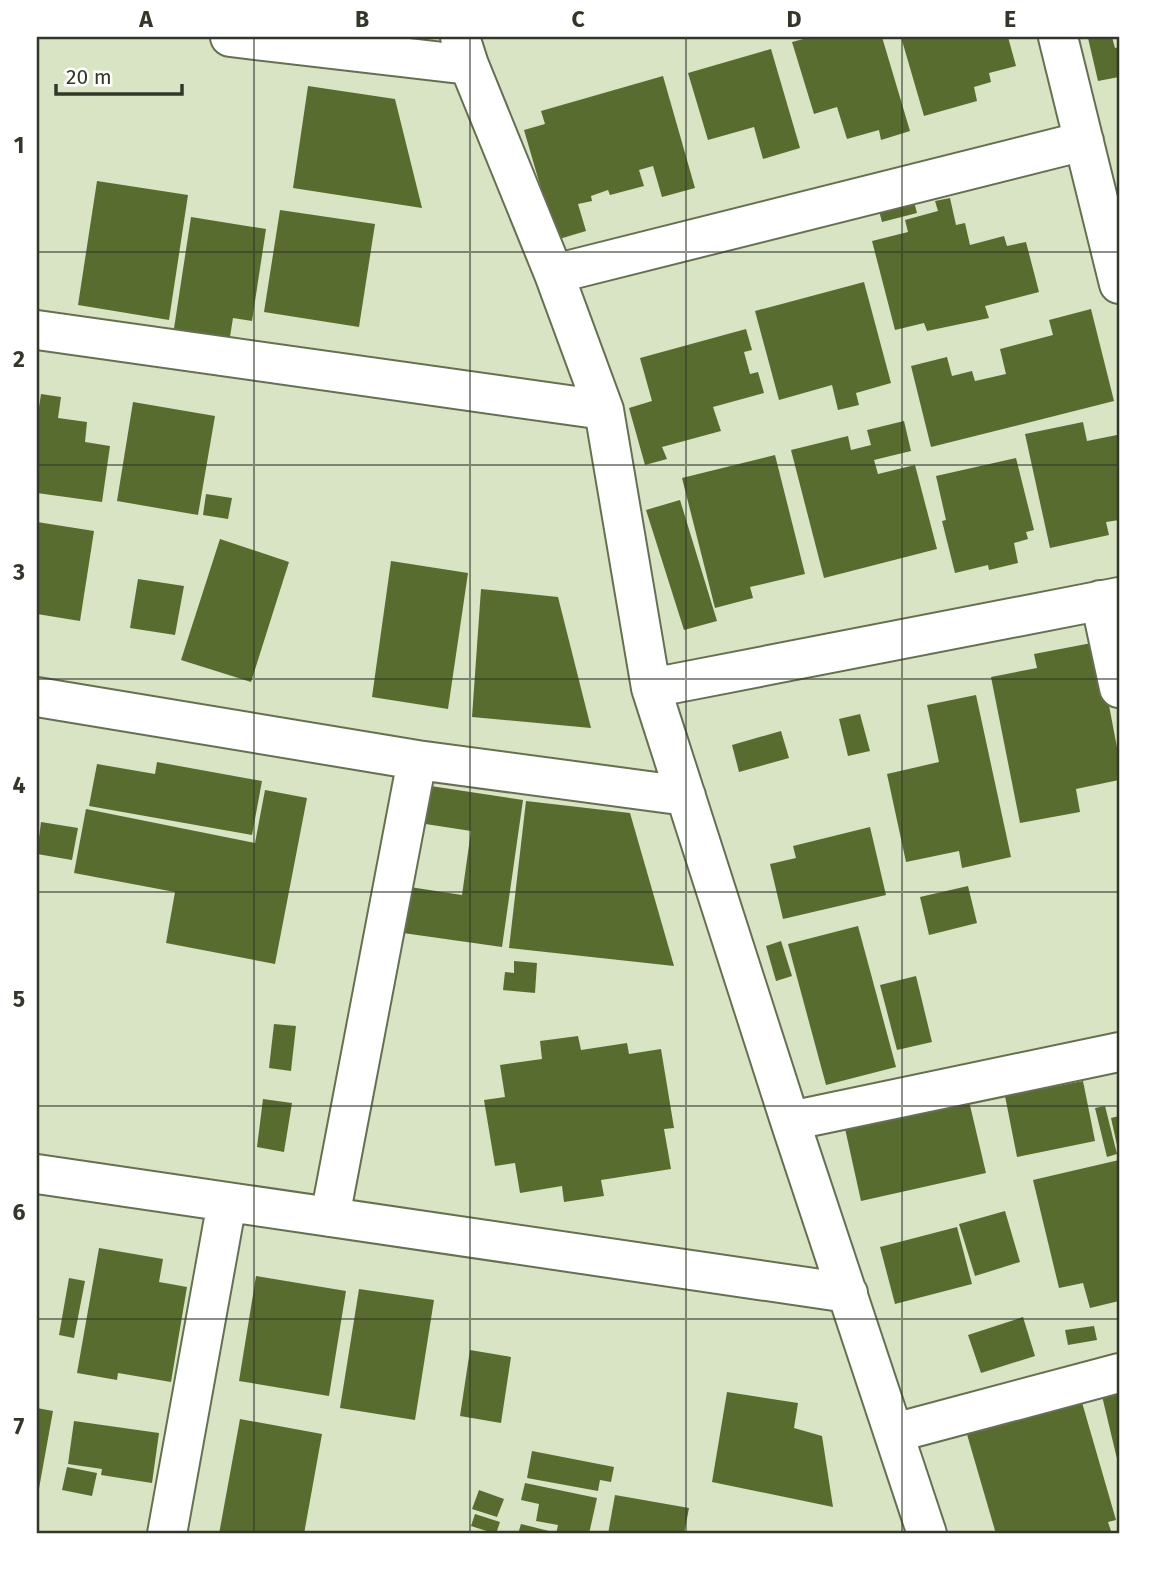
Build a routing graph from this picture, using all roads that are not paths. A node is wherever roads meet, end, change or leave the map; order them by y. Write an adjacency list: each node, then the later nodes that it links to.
1 (230, 37): 3 (street)
2 (1058, 37): 4 (street)
3 (464, 51): 6 (street)
4 (1084, 141): 5 (street); 6 (street)
5 (1114, 238): 7 (street)
6 (554, 274): 9 (street)
7 (1119, 284)
8 (37, 330): 9 (street)
9 (604, 410): 11 (street)
10 (1110, 598): 11 (street); 12 (street)
11 (651, 688): 15 (street)
12 (1119, 688)
13 (37, 697): 14 (street)
14 (417, 760): 15 (street); 20 (street)
15 (686, 796): 17 (street)
16 (1119, 1052): 17 (street)
17 (790, 1121): 21 (street)
18 (37, 1174): 19 (street)
19 (227, 1202): 20 (street); 24 (street)
20 (330, 1217): 21 (street)
21 (848, 1293): 23 (street)
22 (1119, 1373): 23 (street)
23 (894, 1433): 25 (street)
24 (167, 1534)
25 (928, 1534)

